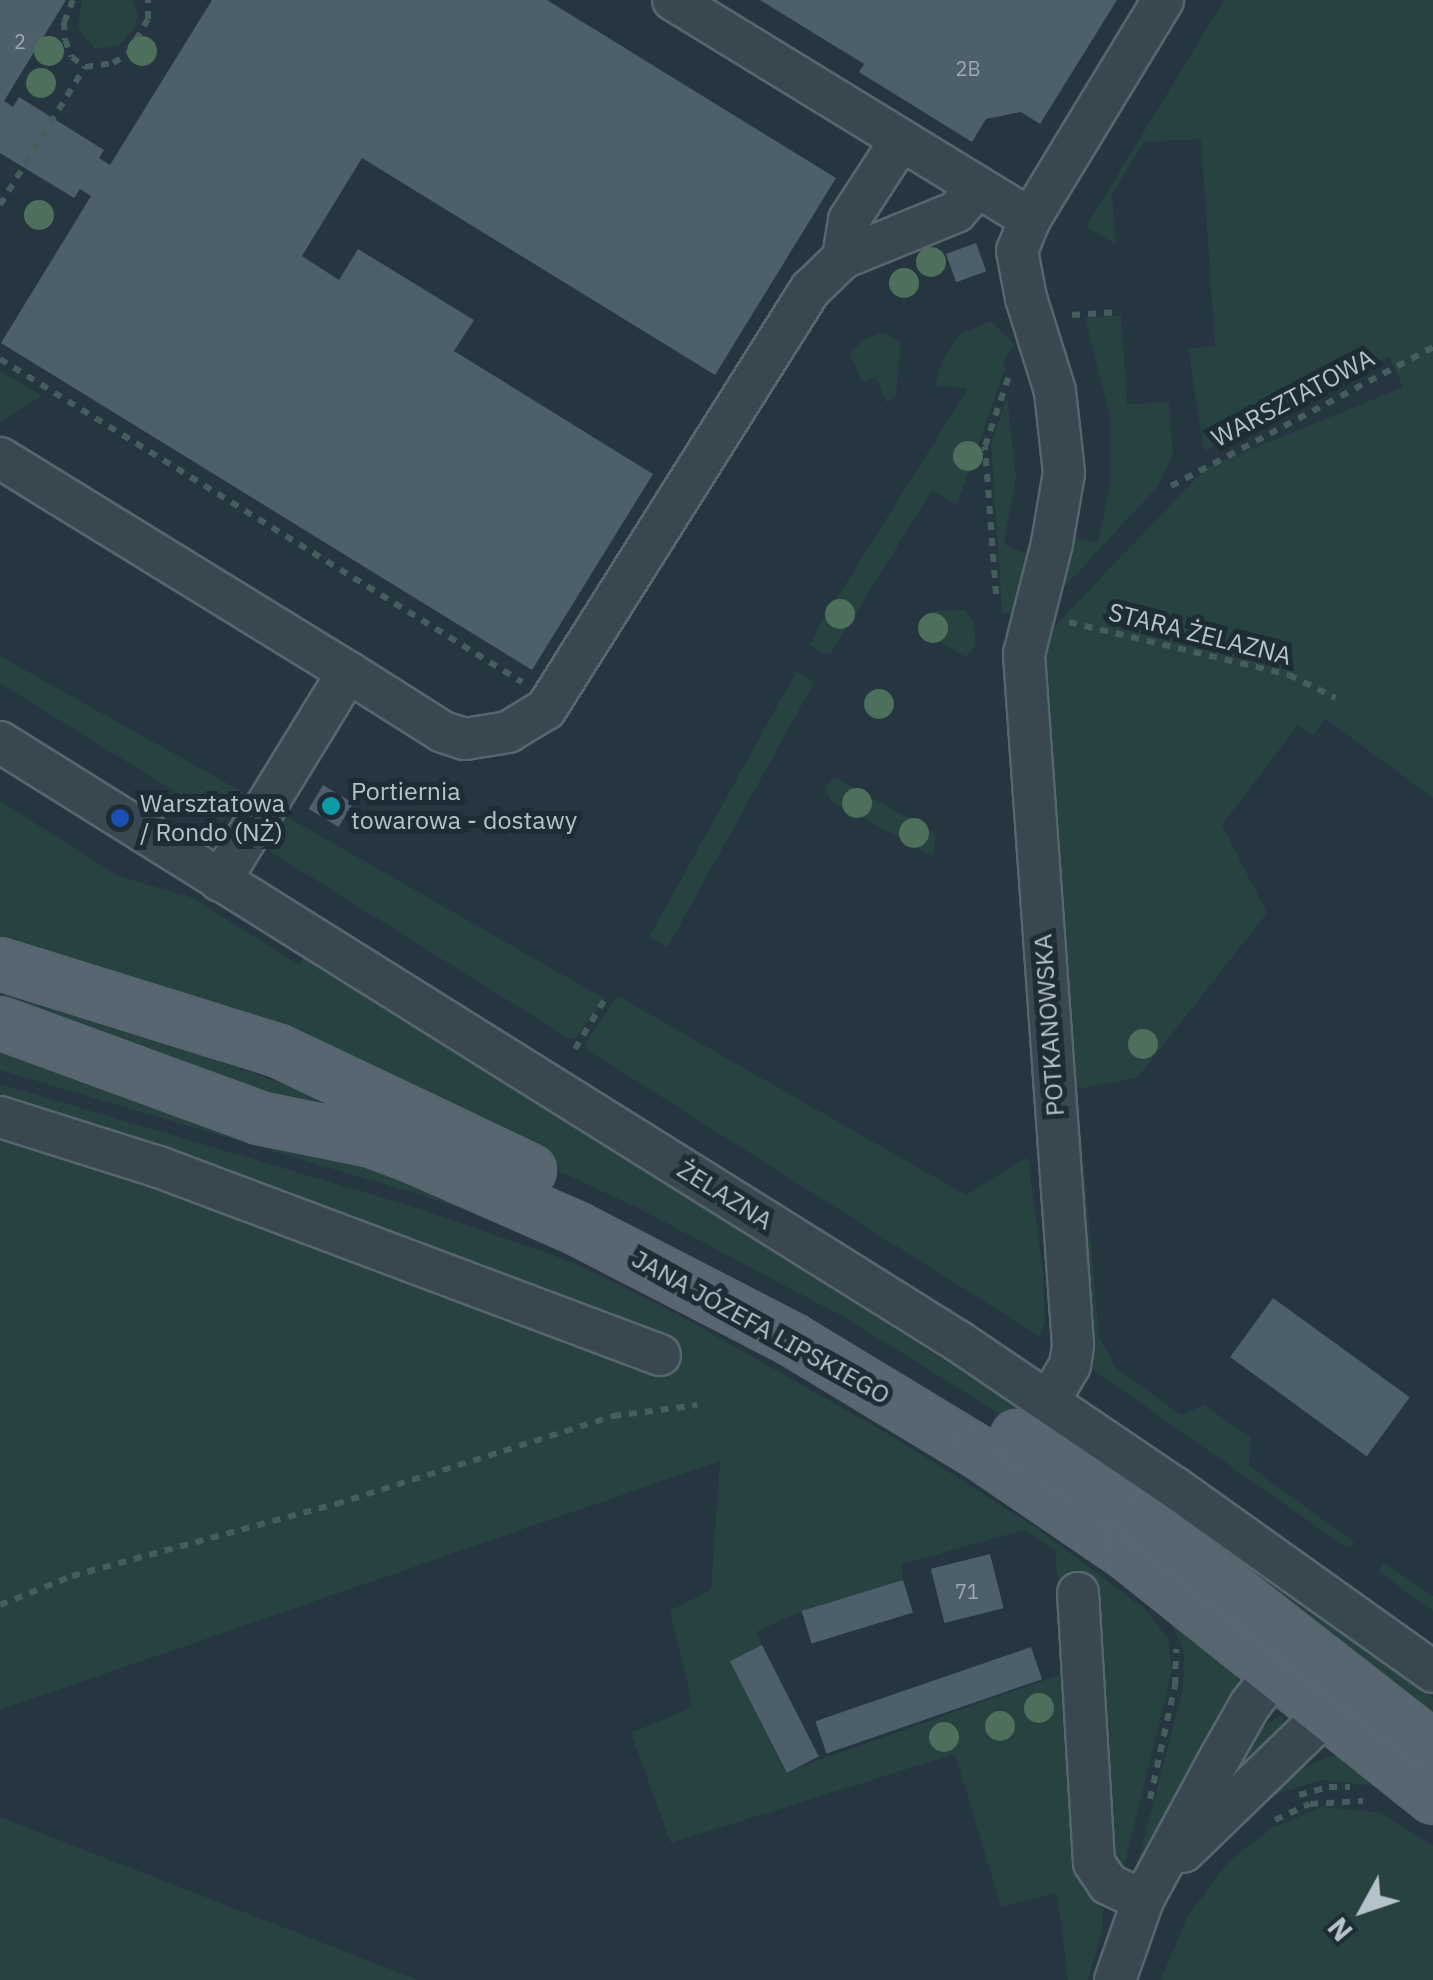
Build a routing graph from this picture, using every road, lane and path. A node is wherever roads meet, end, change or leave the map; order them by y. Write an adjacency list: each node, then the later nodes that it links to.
1 (73, 0): 5 (path)
2 (148, 0): 5 (path)
3 (673, 0): 6 (street)
4 (1162, 0): 9 (street, POTKANOWSKA)
5 (84, 67): 8 (path)
6 (901, 140): 7 (street); 10 (street)
7 (978, 187): 9 (street); 10 (street)
8 (0, 205)
9 (1030, 219): 17 (street, POTKANOWSKA)
10 (842, 258): 18 (street)
11 (1433, 347): 16 (path, WARSZTATOWA)
12 (0, 358): 19 (path)
13 (1012, 370): 14 (path)
14 (998, 404)
15 (0, 458): 18 (street)
16 (1171, 486)
17 (1038, 630): 20 (path, STARA ŻELAZNA); 29 (street, POTKANOWSKA)
18 (348, 672): 22 (street)
19 (537, 692)
20 (1336, 698)
21 (0, 742): 22 (street, ŻELAZNA)
22 (220, 880): 29 (street, ŻELAZNA)
23 (0, 964): 35 (main road, JANA JÓZEFA LIPSKIEGO)
24 (605, 998): 26 (path)
25 (0, 1022): 35 (main road, JANA JÓZEFA LIPSKIEGO)
26 (575, 1049)
27 (0, 1118): 28 (street)
28 (660, 1355)
29 (1049, 1401): 34 (street, ŻELAZNA)
30 (697, 1406): 32 (path)
31 (1078, 1593): 43 (street)
32 (0, 1604)
33 (1174, 1643): 41 (path)
34 (1433, 1672)
35 (1315, 1677): 36 (main road, JANA JÓZEFA LIPSKIEGO); 39 (main road, JANA JÓZEFA LIPSKIEGO); 43 (street); 43 (street)
36 (1433, 1747)
37 (1358, 1788): 38 (path)
38 (1289, 1798)
39 (1433, 1798)
40 (1370, 1803): 42 (path)
41 (1148, 1807)
42 (1271, 1823)
43 (1148, 1892): 44 (street)
44 (1115, 1980)

